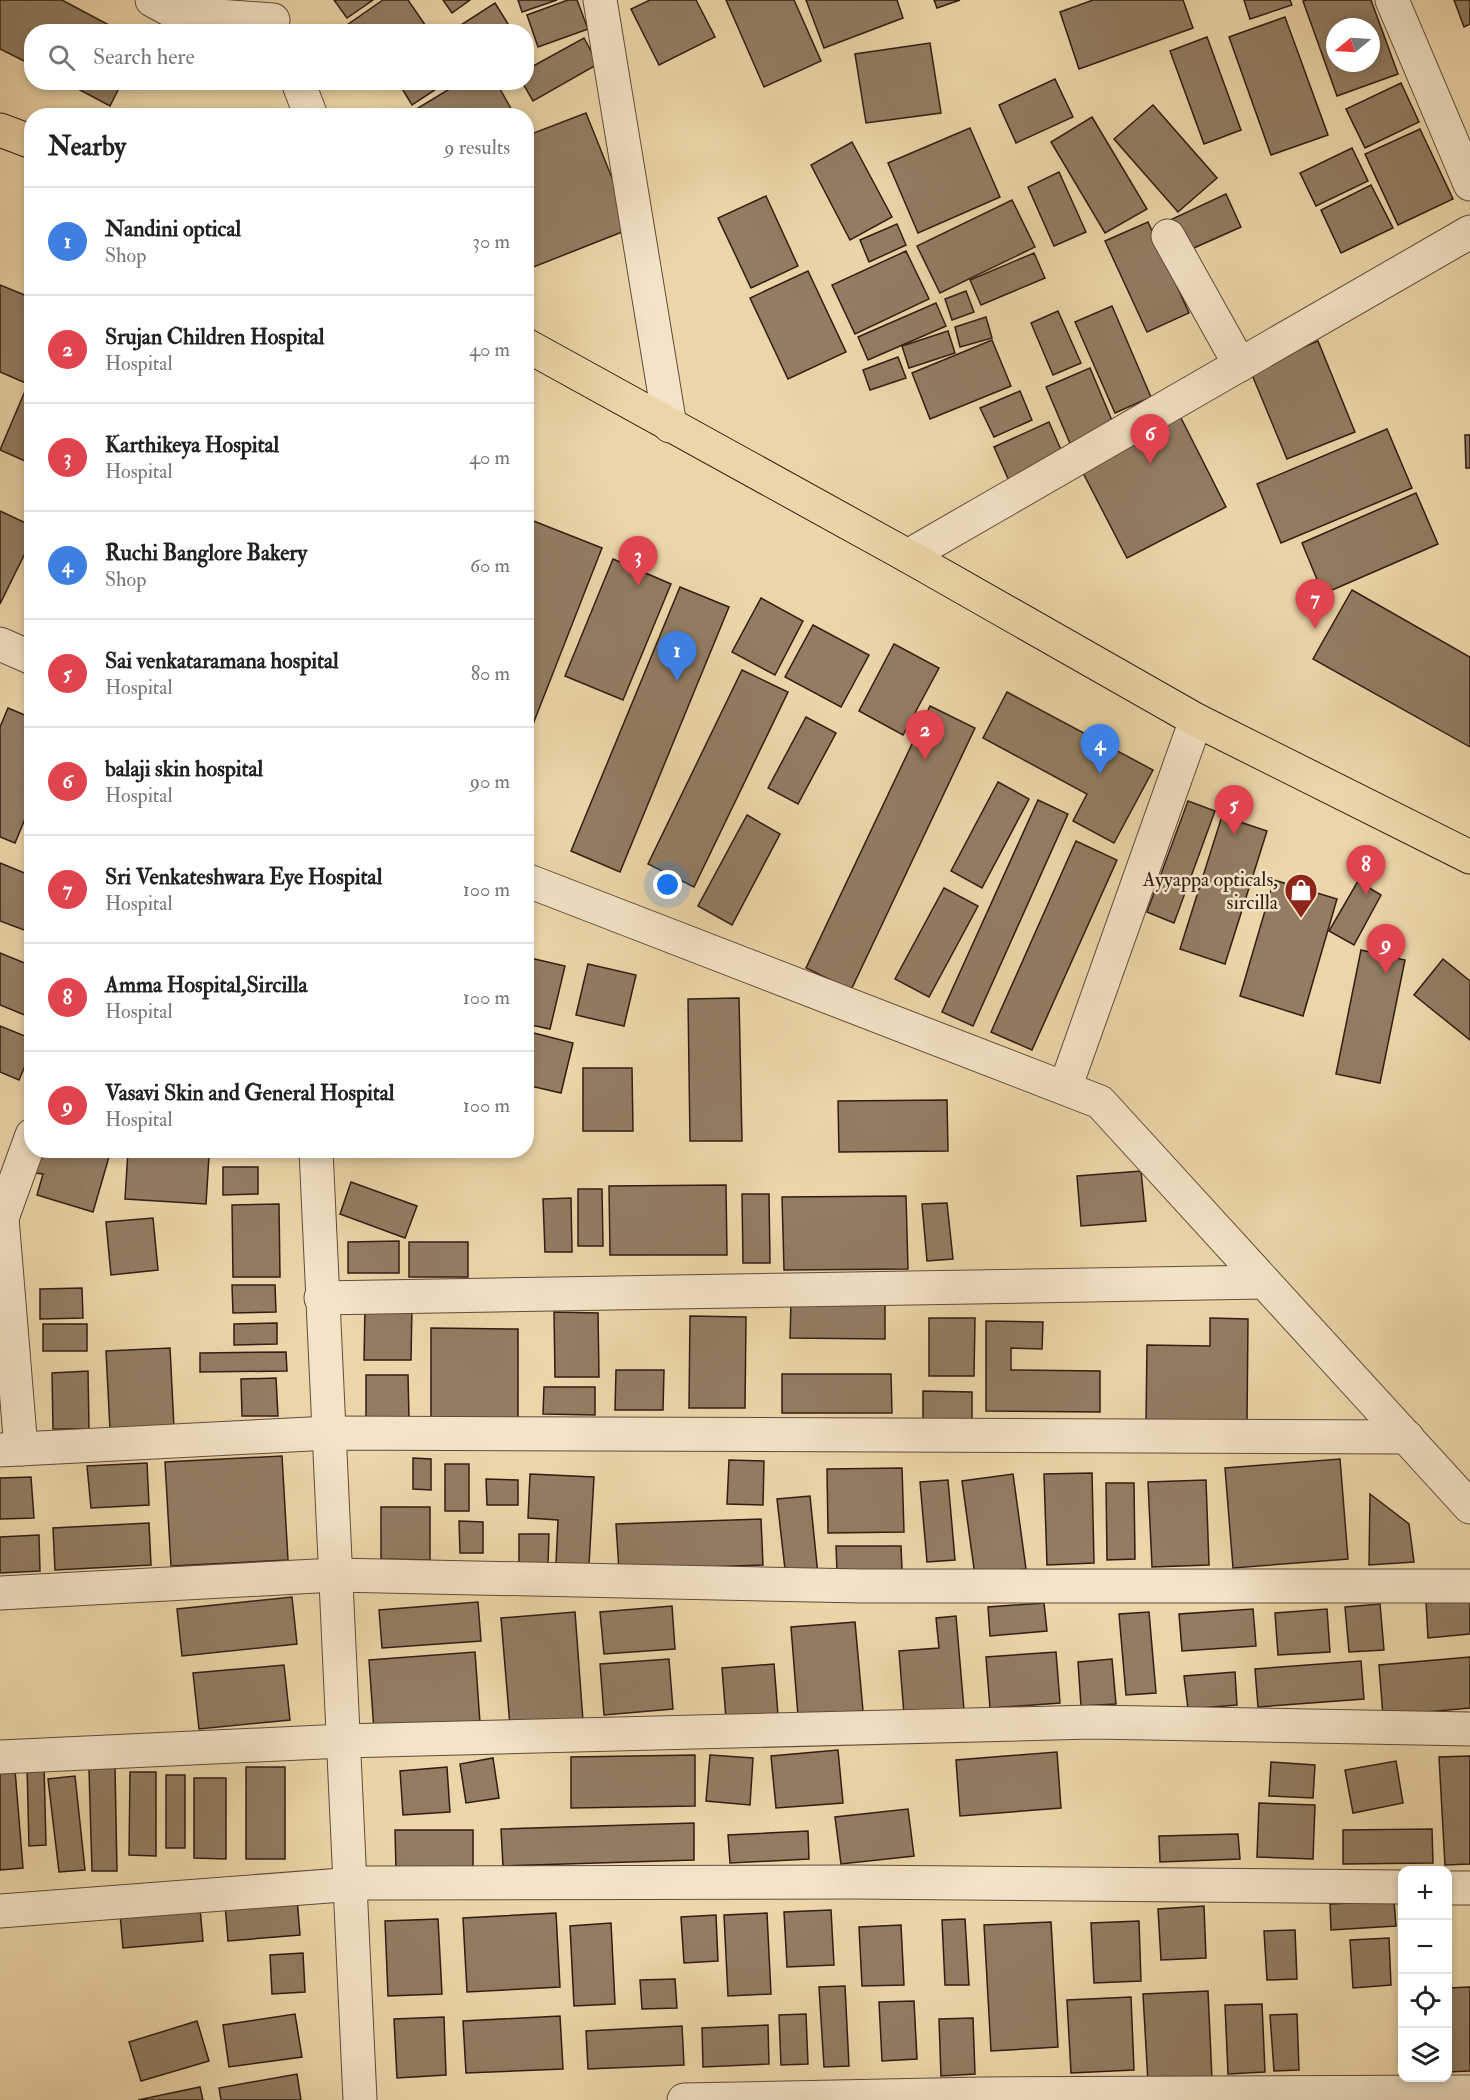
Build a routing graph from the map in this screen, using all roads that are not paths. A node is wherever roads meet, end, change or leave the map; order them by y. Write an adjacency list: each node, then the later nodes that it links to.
1 (152, 0): 4 (street)
2 (600, 0): 14 (street)
3 (1392, 0): 9 (street)
4 (272, 17)
5 (301, 90): 6 (street)
6 (308, 108)
7 (0, 130): 8 (main road)
8 (24, 139)
9 (1470, 184)
10 (1470, 232): 13 (street)
11 (1168, 236): 13 (street)
12 (534, 350): 14 (main road)
13 (1240, 365): 15 (street)
14 (670, 426): 15 (main road)
15 (908, 556): 16 (main road)
16 (1196, 720): 17 (main road); 19 (street)
17 (1470, 857)
18 (534, 883): 19 (street)
19 (1065, 1088): 22 (street)
20 (24, 1157): 26 (street)
21 (316, 1158): 23 (street)
22 (1264, 1282): 23 (street); 25 (street)
23 (321, 1298): 24 (street)
24 (329, 1433): 25 (street); 26 (street); 28 (street)
25 (1407, 1437): 27 (street)
26 (11, 1449)
27 (1470, 1507)
28 (335, 1575): 29 (street); 30 (street); 32 (street)
29 (1470, 1586)
30 (0, 1593)
31 (1470, 1729): 32 (street)
32 (343, 1741): 33 (street); 34 (street)
33 (0, 1757)
34 (350, 1885): 35 (street); 38 (street); 40 (street)
35 (1398, 1887)
36 (1452, 1888): 37 (street)
37 (1470, 1888)
38 (0, 1911)
39 (1470, 2091): 41 (street)
40 (360, 2100)
41 (684, 2100)

